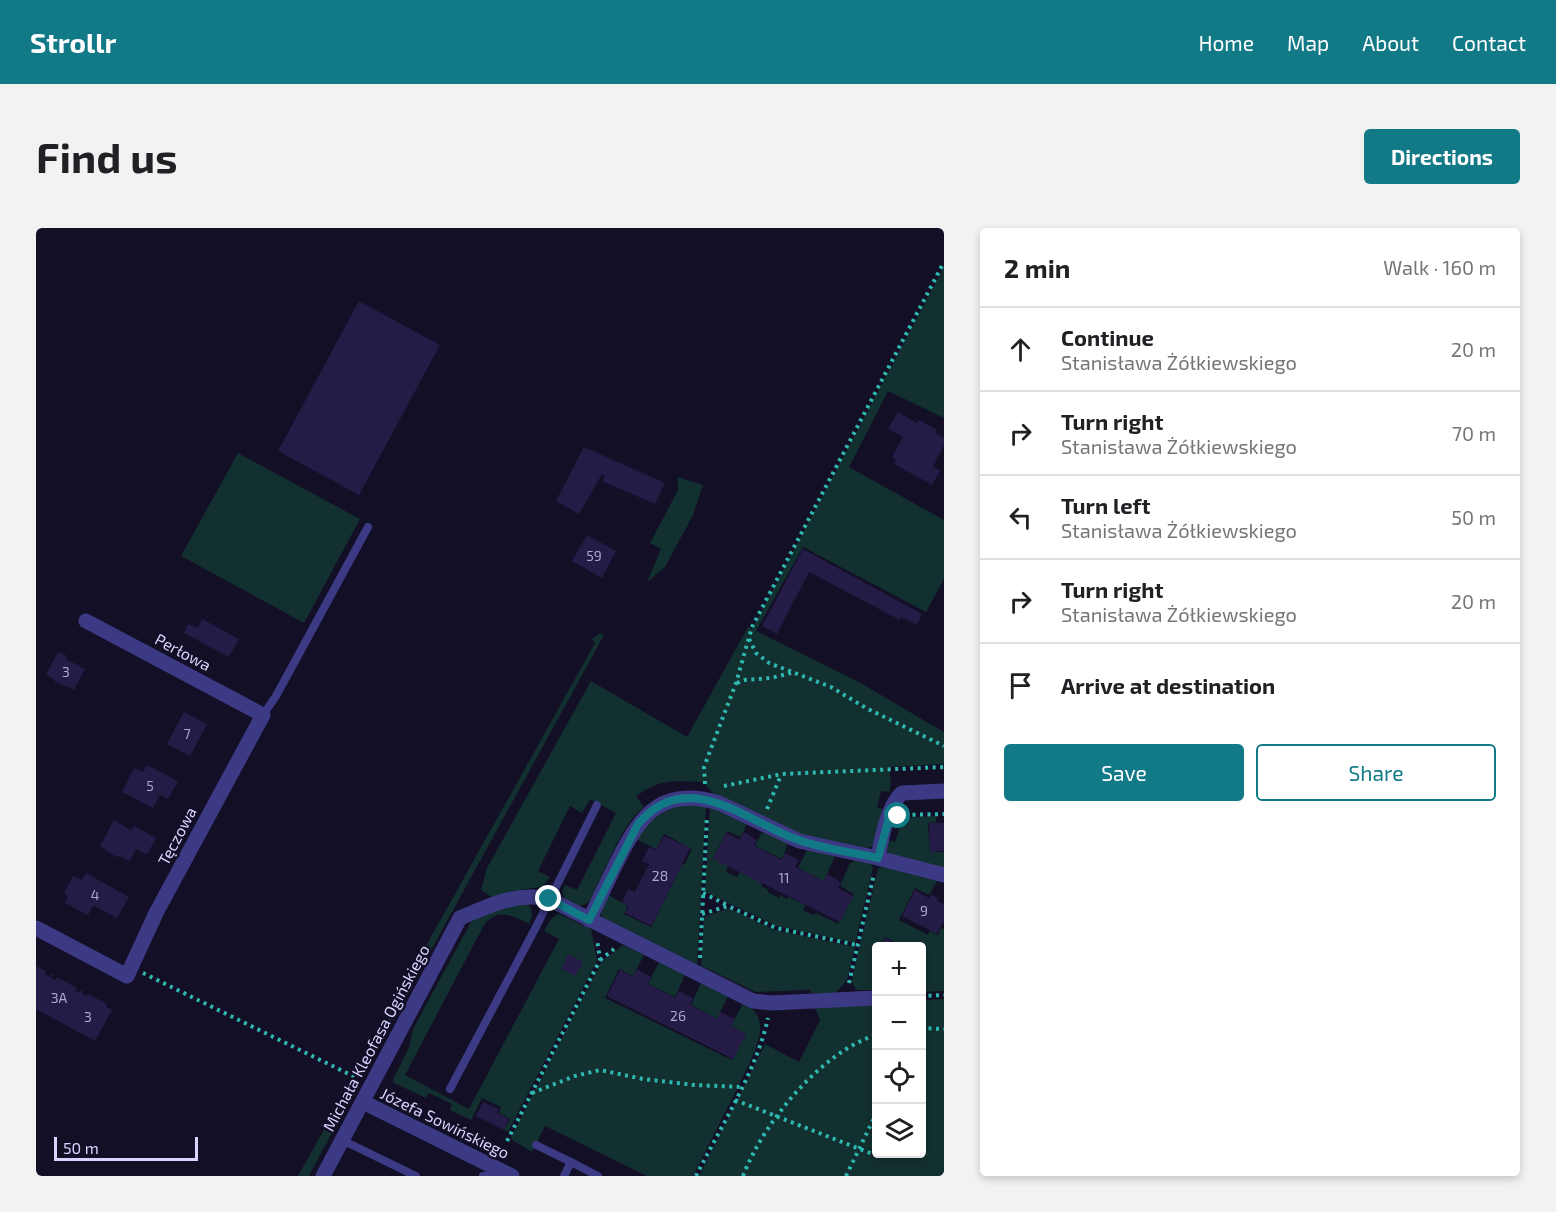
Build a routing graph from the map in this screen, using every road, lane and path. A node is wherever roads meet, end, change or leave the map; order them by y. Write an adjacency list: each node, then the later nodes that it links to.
1 (944, 262): 4 (path)
2 (368, 527): 7 (lane)
3 (86, 621): 7 (street, Perłowa)
4 (749, 639): 5 (path); 6 (path)
5 (792, 673): 6 (path); 8 (path)
6 (736, 683): 12 (path)
7 (263, 715): 26 (street, Tęczowa)
8 (944, 746)
9 (944, 766): 10 (path)
10 (782, 774): 12 (path); 16 (path)
11 (944, 791): 15 (street)
12 (708, 800): 16 (street); 19 (path); 23 (street)
13 (597, 805): 20 (lane)
14 (944, 814): 15 (path)
15 (890, 815): 17 (street)
16 (762, 824): 17 (street)
17 (878, 858): 18 (street); 25 (path)
18 (944, 874)
19 (703, 893): 21 (path); 22 (path)
20 (549, 899): 23 (street); 36 (street, Michała Kleofasa Ogińskiego); 38 (lane)
21 (728, 906): 22 (path); 25 (path)
22 (702, 914): 27 (path)
23 (589, 920): 27 (street); 39 (path)
24 (36, 928): 26 (street)
25 (857, 945): 31 (path)
26 (129, 972): 36 (path)
27 (696, 973): 32 (street)
28 (944, 994): 29 (path)
29 (926, 996)
30 (872, 998): 31 (street)
31 (846, 999): 32 (street)
32 (772, 1003): 37 (path)
33 (926, 1028): 34 (path)
34 (944, 1029)
35 (872, 1037): 42 (path)
36 (372, 1085): 41 (street, Michała Kleofasa Ogińskiego)
37 (742, 1087): 39 (path); 40 (path)
38 (450, 1089)
39 (531, 1093): 45 (path)
40 (735, 1100): 42 (path); 56 (path)
41 (363, 1102): 44 (street, Michała Kleofasa Ogińskiego); 50 (street, Józefa Sowińskiego)
42 (777, 1116): 47 (path); 57 (path)
43 (872, 1122): 47 (path)
44 (342, 1140): 51 (street, Michała Kleofasa Ogińskiego); 52 (lane)
45 (507, 1141)
46 (537, 1145): 49 (lane)
47 (859, 1149): 48 (path); 58 (path)
48 (872, 1154)
49 (571, 1162): 54 (lane); 55 (lane)
50 (508, 1174): 53 (lane)
51 (323, 1176)
52 (416, 1176)
53 (483, 1176)
54 (564, 1176)
55 (598, 1176)
56 (696, 1176)
57 (743, 1176)
58 (846, 1176)

